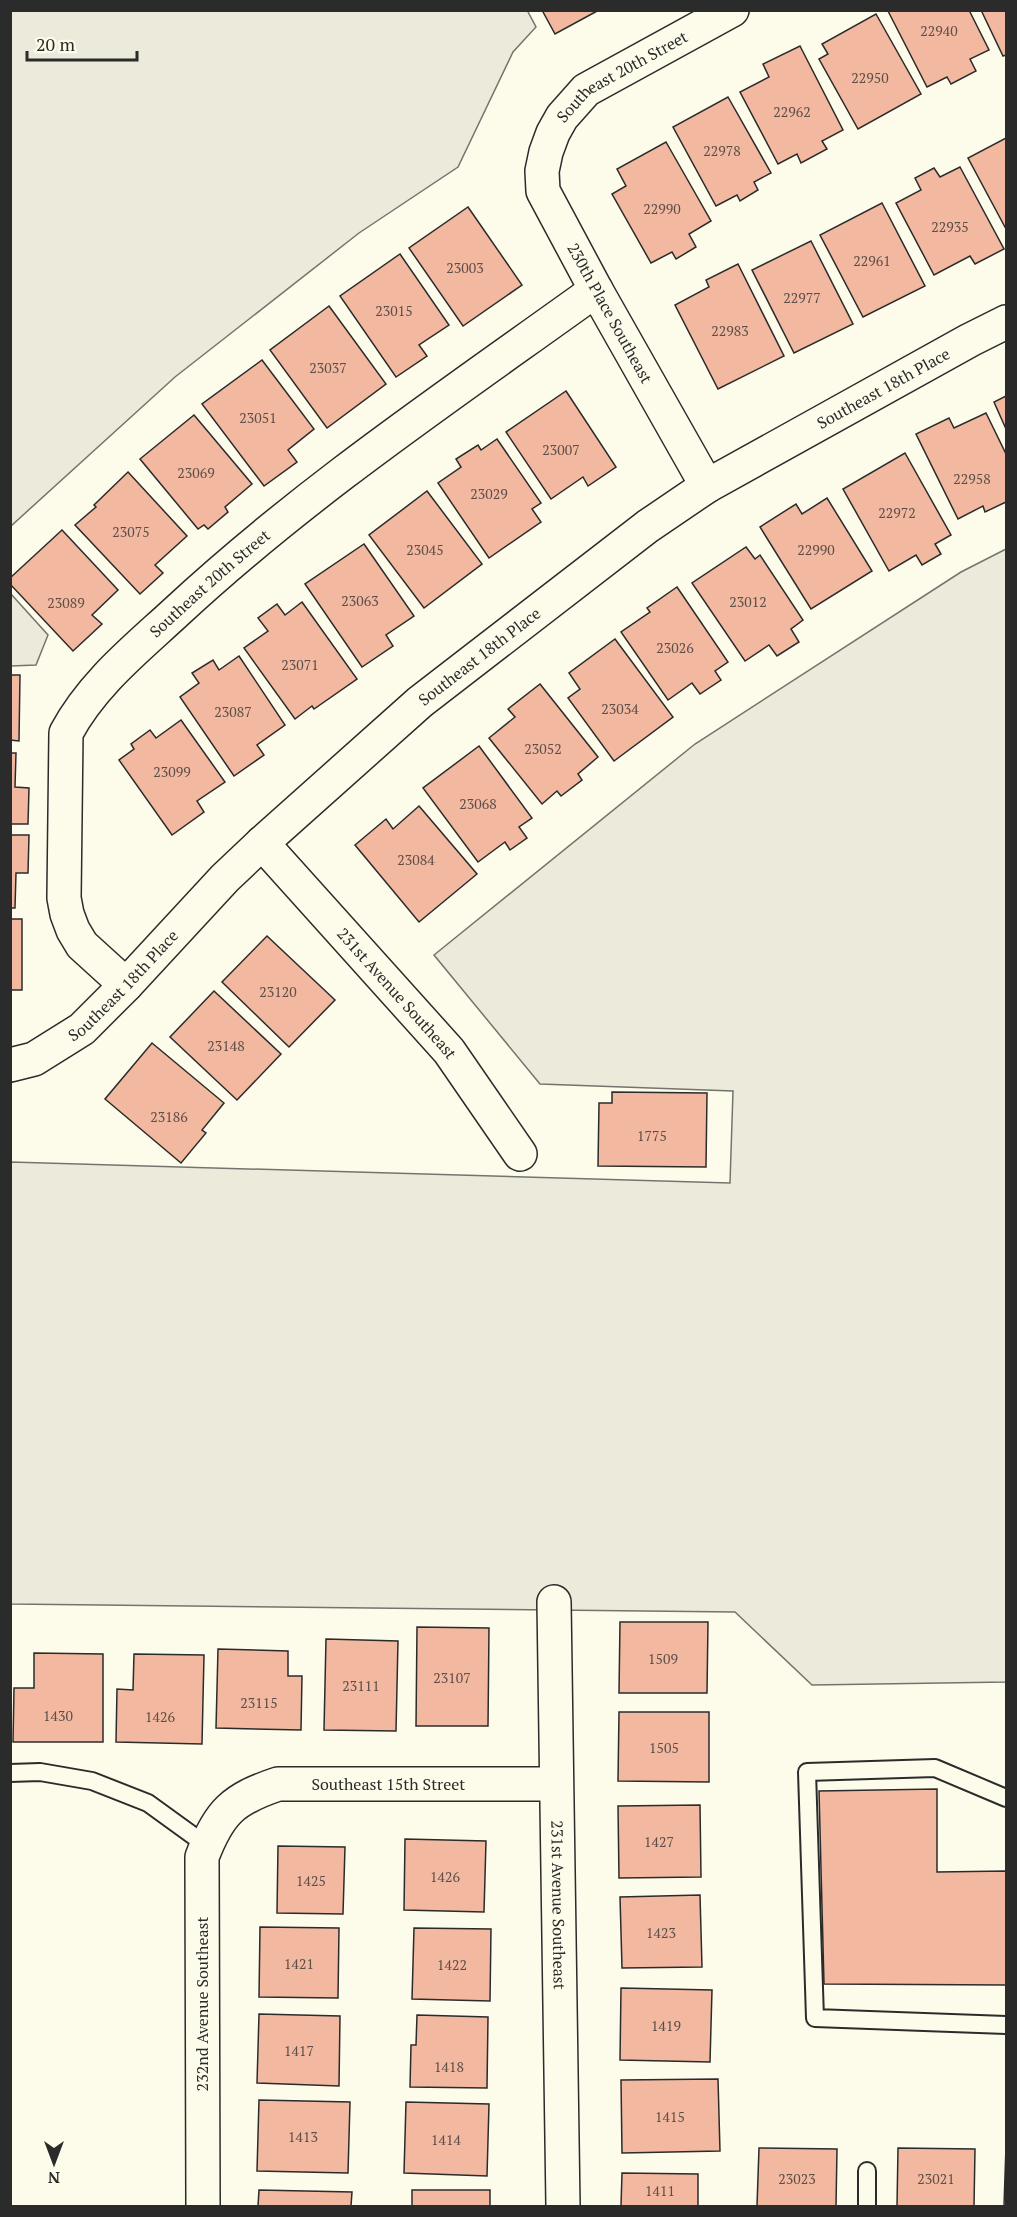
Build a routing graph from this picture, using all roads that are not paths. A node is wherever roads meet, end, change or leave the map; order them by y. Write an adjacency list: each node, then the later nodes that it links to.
1 (732, 10): 2 (street, Southeast 20th Street)
2 (553, 133): 3 (street, 230th Place Southeast)
3 (596, 290): 5 (street, 230th Place Southeast); 7 (street, Southeast 20th Street)
4 (1006, 322): 5 (street, Southeast 18th Place)
5 (707, 486): 6 (street, Southeast 18th Place)
6 (262, 843): 7 (street, Southeast 18th Place); 9 (street, 231st Avenue Southeast)
7 (126, 985): 8 (street, Southeast 18th Place)
8 (10, 1065)
9 (520, 1154)
10 (554, 1602): 12 (street, 231st Avenue Southeast)
11 (10, 1773): 15 (lane)
12 (555, 1784): 14 (street, Southeast 15th Street); 19 (street, 231st Avenue Southeast)
13 (1006, 1798): 16 (lane)
14 (228, 1809): 15 (street, 232nd Avenue Southeast)
15 (206, 1845): 18 (street, 232nd Avenue Southeast)
16 (1006, 2025)
17 (867, 2171): 20 (lane)
18 (203, 2206)
19 (563, 2206)
20 (867, 2206)

